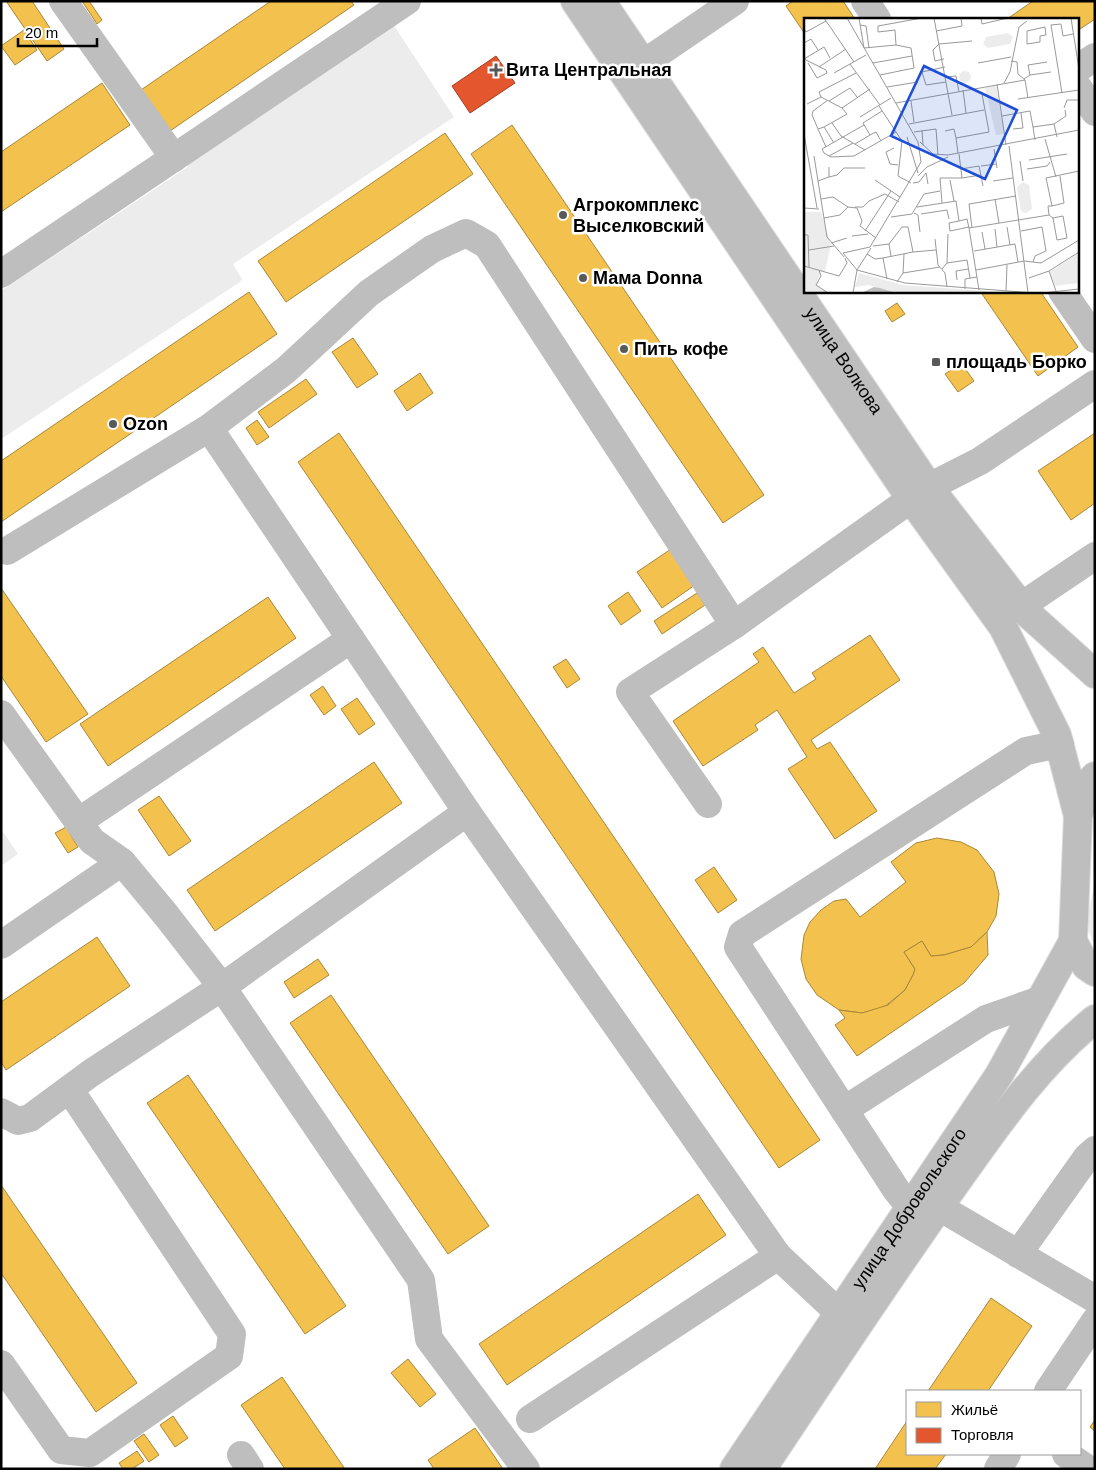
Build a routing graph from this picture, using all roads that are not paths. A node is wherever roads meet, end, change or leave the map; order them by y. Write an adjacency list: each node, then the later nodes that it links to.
1 (63, 1): 13 (main road)
2 (407, 1): 13 (main road)
3 (575, 1): 19 (main road, улица Волкова)
4 (601, 1): 9 (main road, улица Волкова)
5 (735, 1): 9 (main road)
6 (865, 1): 7 (main road)
7 (876, 18)
8 (1095, 57): 10 (main road)
9 (644, 63): 19 (main road, улица Волкова)
10 (1078, 68)
11 (1078, 87): 12 (main road)
12 (1095, 112)
13 (174, 158): 14 (main road)
14 (1, 274)
15 (1063, 292): 16 (main road)
16 (1095, 339)
17 (1095, 384): 19 (main road)
18 (209, 428): 20 (main road); 23 (main road); 24 (main road)
19 (920, 493): 22 (main road, улица Волкова); 23 (main road); 27 (main road, улица Волкова)
20 (7, 551)
21 (1095, 556): 22 (main road)
22 (1021, 606): 25 (main road, улица Волкова)
23 (734, 625): 29 (main road)
24 (351, 639): 30 (main road); 32 (main road)
25 (1095, 674)
26 (1, 714): 32 (main road)
27 (1060, 744): 31 (main road, улица Волкова); 41 (main road)
28 (1095, 776): 31 (main road)
29 (708, 804)
30 (468, 812): 37 (main road); 47 (main road)
31 (1078, 816): 34 (main road)
32 (78, 822): 33 (main road)
33 (122, 862): 35 (main road); 37 (main road)
34 (1074, 941): 36 (main road); 38 (main road, улица Добровольского)
35 (1, 945)
36 (1095, 972)
37 (222, 987): 40 (main road); 56 (main road)
38 (1040, 1000): 41 (main road); 44 (main road, улица Добровольского)
39 (1095, 1019): 45 (main road, улица Добровольского)
40 (70, 1090): 42 (main road); 51 (main road)
41 (844, 1110): 44 (main road)
42 (1, 1112)
43 (1095, 1150): 46 (main road)
44 (910, 1207): 49 (main road, улица Добровольского)
45 (939, 1207): 46 (main road); 58 (main road, улица Добровольского)
46 (1018, 1254): 48 (main road)
47 (778, 1256): 49 (main road); 53 (main road)
48 (1095, 1299)
49 (838, 1312): 57 (main road, улица Добровольского)
50 (1095, 1322): 52 (main road)
51 (1, 1364)
52 (1049, 1390)
53 (530, 1419)
54 (1006, 1455): 59 (main road)
55 (1067, 1455): 60 (main road)
56 (526, 1469)
57 (734, 1469)
58 (762, 1469)
59 (998, 1469)
60 (1088, 1469)

